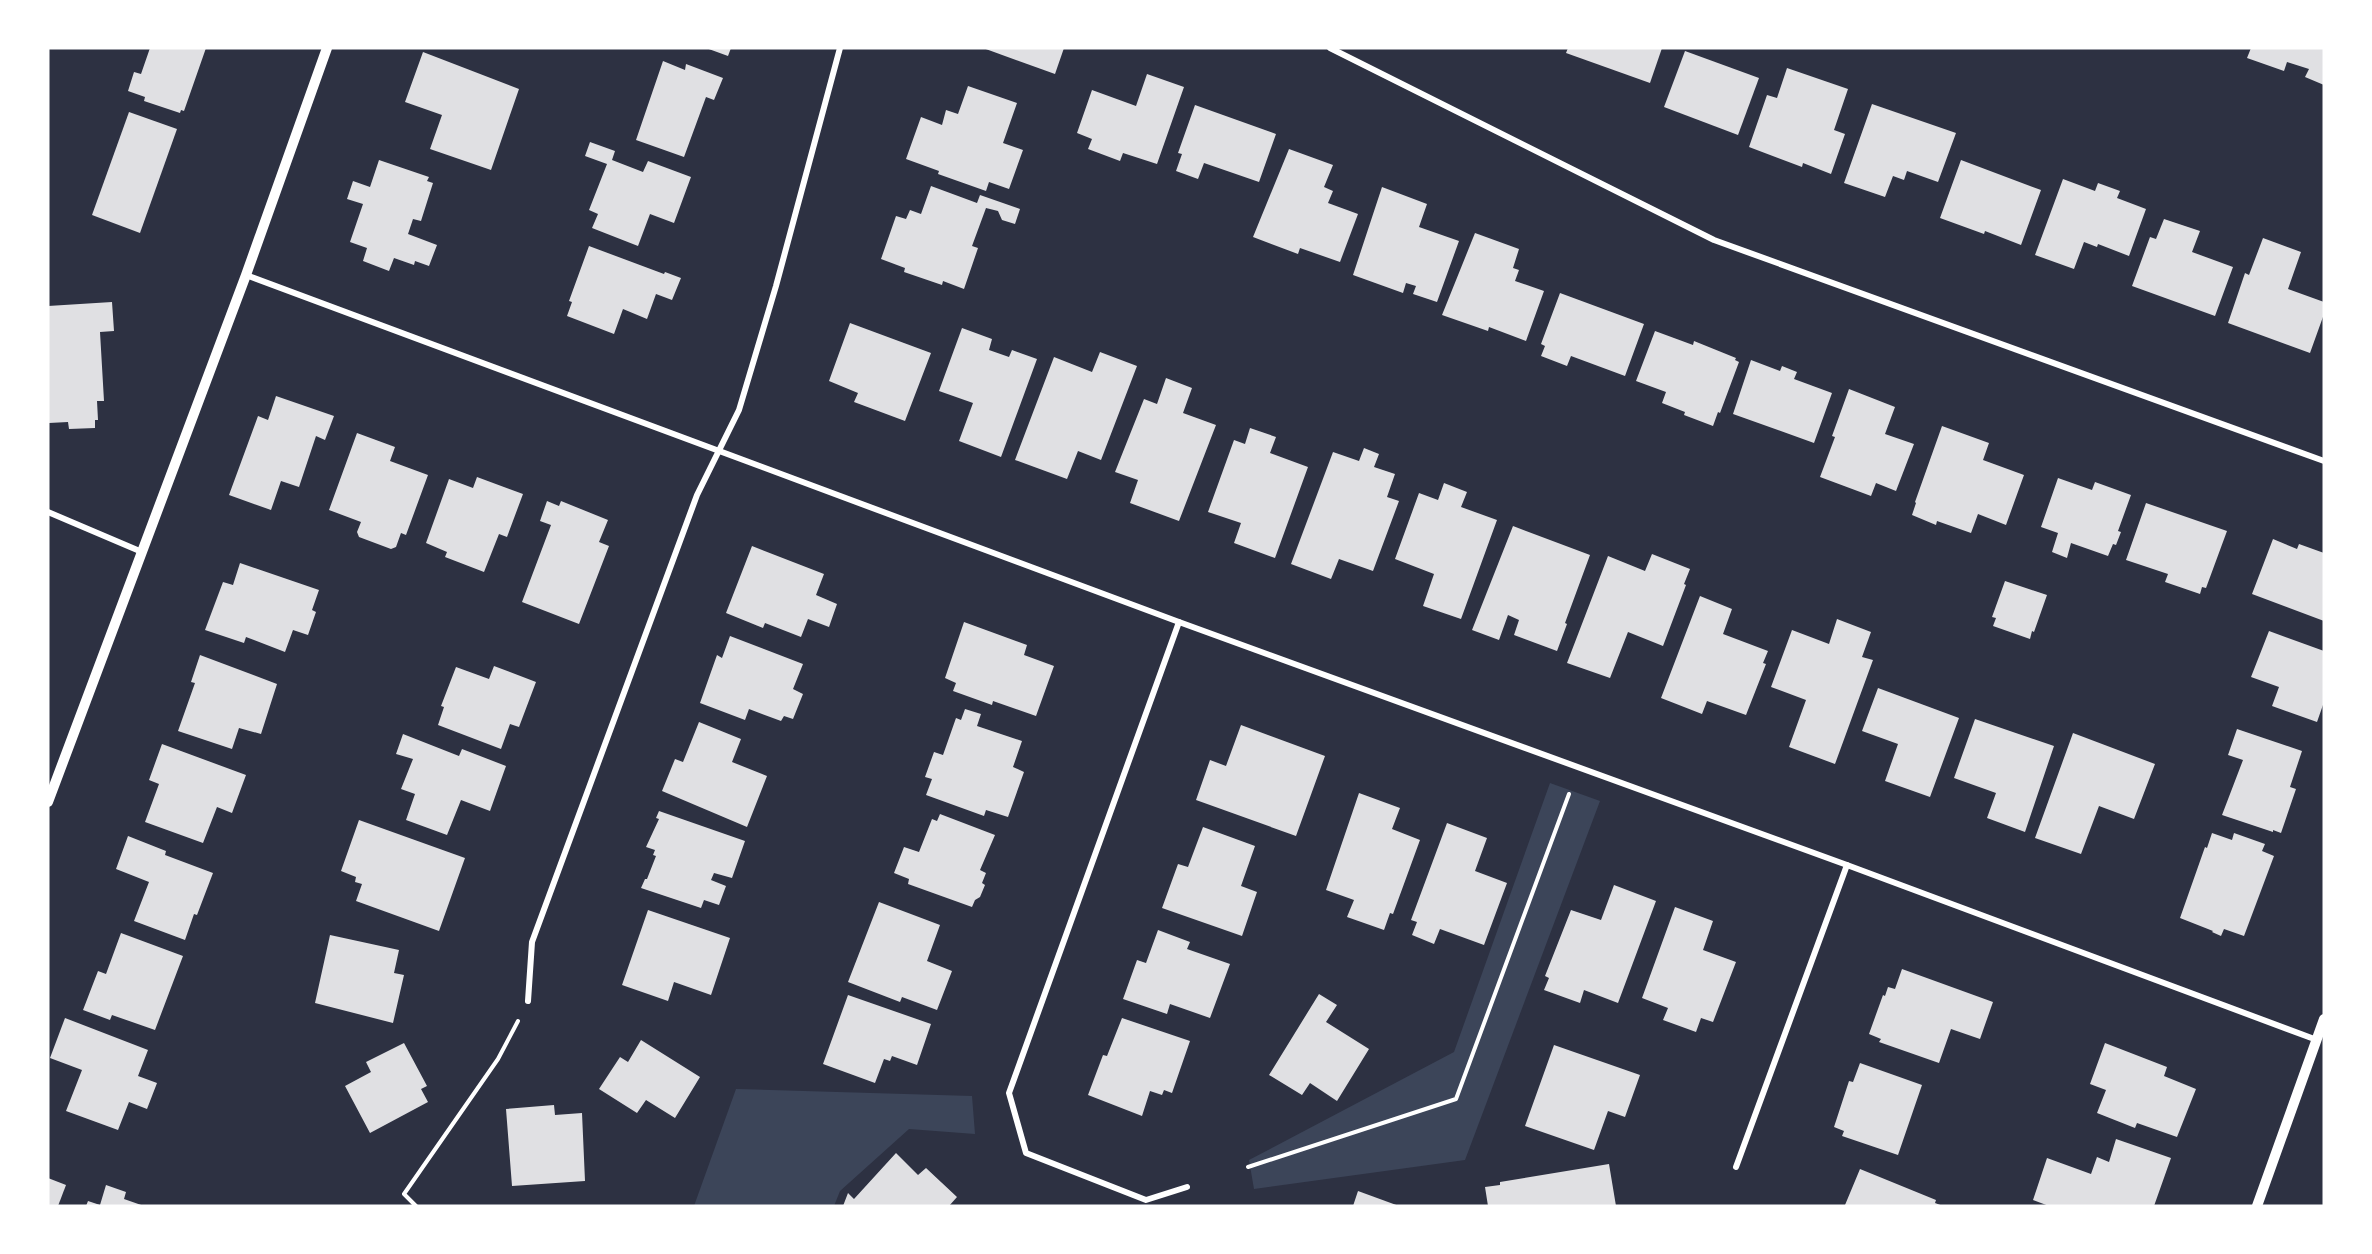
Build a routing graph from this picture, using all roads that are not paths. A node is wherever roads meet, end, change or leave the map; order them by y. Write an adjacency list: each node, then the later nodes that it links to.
1 (327, 48): 4 (street)
2 (840, 48): 5 (street)
3 (1330, 48): 6 (street)
4 (246, 275): 5 (street); 8 (street)
5 (719, 450): 9 (street); 12 (street)
6 (2324, 461)
7 (48, 512): 8 (street)
8 (142, 552): 10 (street)
9 (1179, 622): 11 (street); 16 (street)
10 (48, 802)
11 (1847, 865): 14 (street); 15 (street)
12 (528, 1001)
13 (2324, 1019): 14 (street)
14 (2316, 1040): 17 (street)
15 (1736, 1167)
16 (1186, 1187)
17 (2257, 1206)

